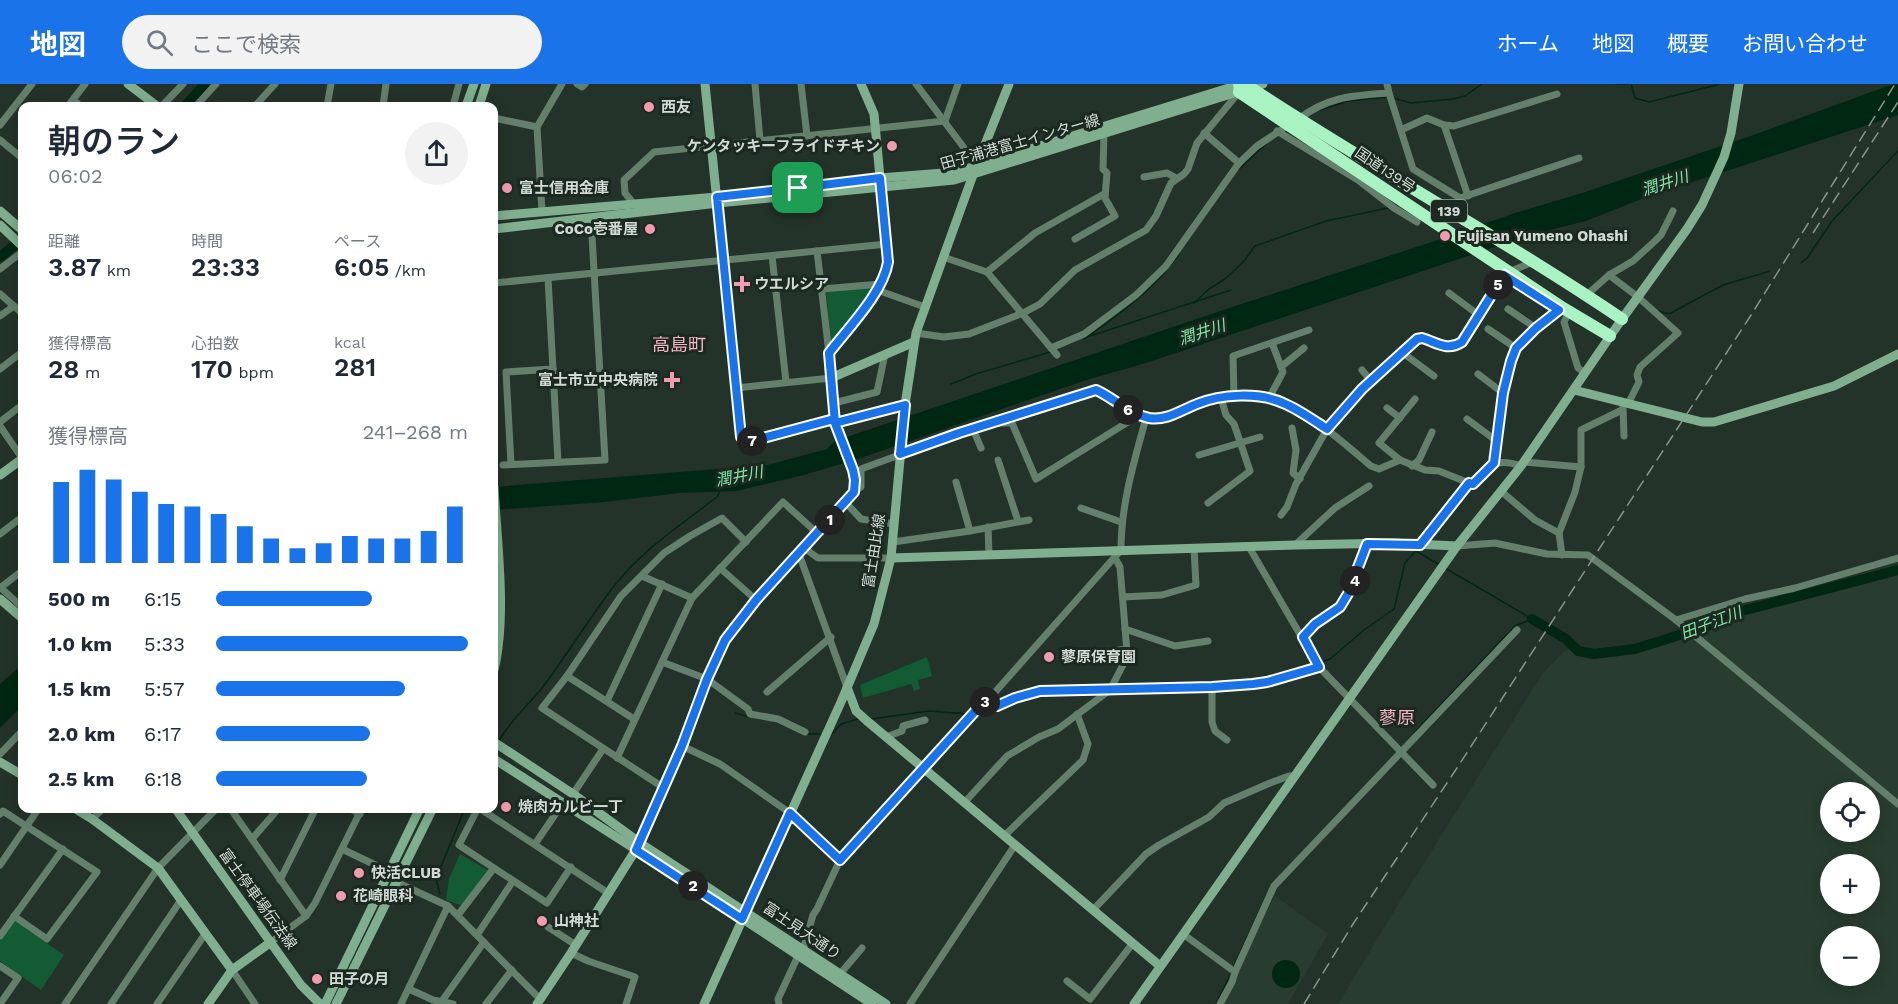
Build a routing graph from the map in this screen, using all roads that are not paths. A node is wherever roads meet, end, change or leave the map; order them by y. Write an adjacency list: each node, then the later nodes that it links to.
1 (32, 84): 41 (street)
2 (85, 84): 27 (street)
3 (183, 84): 30 (street)
4 (216, 84): 31 (street)
5 (275, 84): 32 (street)
6 (331, 84): 33 (street)
7 (386, 84): 34 (street)
8 (459, 84): 35 (street)
9 (473, 84): 36 (street)
10 (486, 84): 37 (street)
11 (562, 84): 43 (street)
12 (576, 84): 13 (street)
13 (585, 84)
14 (705, 84): 52 (street)
15 (755, 84): 51 (street)
16 (801, 84): 49 (street)
17 (861, 84): 45 (street)
18 (916, 84): 40 (street)
19 (958, 84): 40 (street)
20 (1009, 84): 57 (street, 富士由比線)
21 (1387, 84): 25 (street)
22 (1739, 84): 98 (street)
23 (133, 85): 29 (street)
24 (1246, 86): 39 (highway, 国道139号 / 139); 47 (street, 田子浦港富士インター線); 48 (street); 57 (street, 田子浦港富士インター線)
25 (1389, 93): 39 (street); 44 (street)
26 (1557, 94): 42 (street)
27 (73, 100): 28 (street)
28 (76, 102)
29 (152, 102)
30 (166, 102)
31 (200, 102)
32 (259, 102)
33 (328, 102)
34 (384, 102)
35 (454, 102)
36 (468, 102)
37 (480, 102)
38 (498, 119): 43 (street)
39 (1294, 121): 46 (street); 53 (highway, 国道139号 / 139)
40 (945, 122): 45 (street); 57 (street)
41 (0, 125)
42 (1444, 125): 44 (street); 63 (street)
43 (537, 127): 69 (street)
44 (1401, 129): 63 (street)
45 (875, 130): 49 (street); 60 (street)
46 (1277, 131): 56 (street); 75 (street)
47 (1104, 133): 57 (street, 田子浦港富士インター線); 62 (street)
48 (1204, 133): 56 (street); 59 (street)
49 (807, 136): 51 (street)
50 (0, 140): 54 (street)
51 (760, 140): 52 (street)
52 (711, 146): 61 (street); 64 (street)
53 (1343, 154): 100 (highway, 国道139号 / 139); 110 (highway, 国道139号 / 139)
54 (18, 155)
55 (1579, 158): 63 (street)
56 (1239, 163): 117 (street)
57 (975, 170): 60 (street, 田子浦港富士インター線); 84 (street, 富士由比線)
58 (1144, 177): 59 (street)
59 (1176, 178): 105 (street)
60 (880, 183): 64 (street, 田子浦港富士インター線); 80 (street)
61 (625, 193): 65 (street); 66 (street)
62 (1104, 194): 78 (street); 87 (street)
63 (1468, 196)
64 (717, 200): 65 (street, 田子浦港富士インター線); 72 (street, 田子浦港富士インター線); 85 (street)
65 (633, 203): 66 (street, 田子浦港富士インター線)
66 (617, 204): 69 (street, 田子浦港富士インター線)
67 (0, 206): 73 (street)
68 (0, 211): 74 (street)
69 (542, 211): 71 (street, 田子浦港富士インター線)
70 (1673, 211): 90 (street)
71 (498, 216)
72 (591, 219): 76 (street, 田子浦港富士インター線); 88 (street)
73 (18, 221)
74 (18, 222)
75 (1417, 222)
76 (498, 229)
77 (3, 232): 79 (street)
78 (1075, 239)
79 (18, 243)
80 (887, 244): 81 (street); 93 (street)
81 (817, 251): 83 (street); 94 (street)
82 (18, 255): 86 (street)
83 (772, 256): 85 (street); 135 (street)
84 (943, 256): 87 (street); 101 (street, 富士由比線)
85 (723, 261): 88 (street); 136 (street)
86 (0, 269)
87 (987, 272): 105 (street)
88 (594, 274): 91 (street); 170 (street)
89 (1504, 275): 95 (street); 104 (street); 107 (street)
90 (1608, 275): 95 (street); 98 (street)
91 (548, 278): 92 (street); 128 (street)
92 (498, 283)
93 (879, 287): 94 (street); 101 (street); 120 (street)
94 (822, 289): 120 (street)
95 (1590, 292): 100 (street)
96 (1449, 293): 107 (street)
97 (0, 294): 99 (street)
98 (1638, 297): 109 (street); 145 (street)
99 (14, 306): 103 (street); 106 (street)
100 (1602, 306): 109 (highway, 国道139号 / 139)
101 (925, 307): 115 (street, 富士由比線)
102 (1508, 309): 111 (street)
103 (18, 310)
104 (1559, 310): 108 (street); 111 (street)
105 (1023, 313): 115 (street); 117 (street)
106 (0, 316)
107 (1480, 316): 121 (street)
108 (1567, 316): 110 (street); 130 (street)
109 (1622, 319): 114 (street)
110 (1594, 326): 114 (highway, 国道139号 / 139)
111 (1536, 328): 119 (street)
112 (1488, 329): 119 (street)
113 (1309, 330): 116 (street)
114 (1610, 336): 130 (street)
115 (915, 338): 122 (street); 144 (street, 富士由比線)
116 (1272, 343): 126 (street); 139 (street)
117 (1051, 348): 125 (street)
118 (1304, 348): 126 (street)
119 (1516, 348): 138 (street)
120 (829, 353): 133 (street)
121 (1403, 353): 132 (street); 134 (street)
122 (885, 354): 133 (street); 143 (street)
123 (1898, 354): 145 (street)
124 (18, 355): 127 (street)
125 (1057, 355)
126 (1281, 366): 141 (street)
127 (0, 369)
128 (553, 369): 170 (street); 170 (street)
129 (1362, 370): 134 (street)
130 (1585, 373): 137 (street)
131 (1478, 374): 138 (street)
132 (1434, 376)
133 (831, 378): 135 (street); 143 (street)
134 (1371, 381): 157 (street)
135 (786, 382): 136 (street)
136 (736, 387): 152 (street)
137 (1574, 390): 145 (street); 172 (street)
138 (1503, 393): 161 (street)
139 (1234, 397): 140 (street); 141 (street)
140 (1221, 398): 149 (street); 162 (street)
141 (1269, 398): 157 (street)
142 (1415, 399): 150 (street)
143 (834, 403): 152 (street)
144 (905, 406): 152 (street); 165 (street, 富士由比線)
145 (1625, 406): 159 (street); 174 (street)
146 (18, 408): 154 (street)
147 (1387, 408): 150 (street)
148 (1136, 414): 149 (street); 153 (street); 153 (street)
149 (1146, 418): 189 (street)
150 (1400, 418): 168 (street)
151 (1467, 419): 161 (street)
152 (835, 421): 180 (street)
153 (996, 422): 156 (street)
154 (0, 424): 164 (street)
155 (1292, 428): 176 (street)
156 (973, 429): 163 (street); 165 (street)
157 (1327, 429): 168 (street); 176 (street)
158 (1432, 432): 173 (street)
159 (1624, 436)
160 (1260, 437): 162 (street)
161 (1498, 442): 171 (street)
162 (1240, 443): 166 (street); 183 (street)
163 (981, 448)
164 (18, 452)
165 (900, 453): 180 (street); 190 (street, 富士由比線)
166 (1199, 455)
167 (998, 459): 188 (street)
168 (1400, 460): 173 (street)
169 (18, 461): 175 (street)
170 (558, 462)
171 (1494, 463): 172 (street); 178 (street)
172 (1522, 464): 174 (street); 181 (street)
173 (1412, 466): 178 (street)
174 (1581, 467): 194 (street)
175 (0, 475)
176 (1300, 479): 185 (street)
177 (956, 482): 192 (street)
178 (1469, 483): 200 (street)
179 (1369, 486): 199 (street)
180 (854, 492): 182 (street)
181 (1502, 492): 194 (street); 201 (street)
182 (846, 503): 190 (street); 193 (street)
183 (1208, 503)
184 (1081, 508): 189 (street)
185 (1281, 515)
186 (1029, 519): 188 (street)
187 (18, 520): 195 (street)
188 (1018, 521): 191 (street)
189 (1121, 522): 206 (street)
190 (894, 524): 197 (street, 富士由比線)
191 (988, 527): 192 (street); 205 (street)
192 (970, 531): 197 (street)
193 (817, 533): 196 (street); 204 (street)
194 (1560, 533): 207 (street)
195 (0, 534)
196 (746, 542): 210 (street); 212 (street)
197 (892, 542): 208 (street, 富士由比線)
198 (1367, 544): 199 (street); 200 (street); 226 (street)
199 (1295, 545): 202 (street)
200 (1420, 545): 201 (street)
201 (1457, 546): 207 (street); 239 (street)
202 (1249, 547): 203 (street); 226 (street)
203 (1194, 548): 206 (street); 216 (street)
204 (802, 551): 208 (street); 219 (street); 225 (street)
205 (989, 554): 206 (street); 208 (street)
206 (1118, 554): 216 (street); 240 (street)
207 (1562, 555): 222 (street)
208 (891, 558): 235 (street, 富士由比線)
209 (1898, 558): 222 (street)
210 (720, 568): 217 (street); 219 (street)
211 (18, 574): 215 (street)
212 (642, 576): 214 (street); 233 (street)
213 (498, 578): 228 (street)
214 (662, 584): 217 (street); 241 (street)
215 (0, 588): 220 (street)
216 (1122, 597): 223 (street)
217 (692, 598): 231 (street)
218 (0, 599): 221 (street)
219 (756, 600): 234 (street)
220 (18, 604)
221 (18, 615)
222 (1676, 620): 265 (street)
223 (1125, 629): 227 (street); 229 (street)
224 (1517, 630): 252 (street)
225 (831, 637): 235 (street); 238 (street)
226 (1303, 637): 232 (street)
227 (1208, 641)
228 (498, 645)
229 (1127, 650): 230 (street); 237 (street)
230 (1076, 656)
231 (662, 662): 234 (street); 243 (street)
232 (1318, 665): 236 (street); 239 (street)
233 (567, 676): 241 (street); 251 (street)
234 (707, 679): 245 (street); 250 (street)
235 (847, 687): 247 (street); 279 (street, 富士由比線)
236 (1212, 687): 237 (street); 248 (street)
237 (1110, 690): 240 (street); 242 (street)
238 (767, 692)
239 (1350, 698): 252 (street); 259 (street)
240 (989, 699): 257 (street)
241 (607, 701): 243 (street)
242 (1077, 714): 264 (street); 284 (street)
243 (634, 719): 254 (street)
244 (925, 720): 247 (street)
245 (805, 732)
246 (18, 735): 253 (street)
247 (886, 737): 257 (street)
248 (1227, 740)
249 (498, 745): 262 (street, 富士見大通り)
250 (682, 746): 261 (street); 279 (street)
251 (603, 749): 254 (street); 262 (street)
252 (1401, 751): 260 (street); 323 (street)
253 (0, 754)
254 (617, 758): 261 (street)
255 (0, 762): 258 (street)
256 (498, 762): 263 (street, 富士見大通り)
257 (922, 769): 264 (street); 291 (street)
258 (18, 773)
259 (1295, 776): 303 (street); 310 (street)
260 (1434, 785)
261 (663, 788): 288 (street)
262 (573, 794): 288 (street, 富士見大通り)
263 (562, 803): 286 (street); 288 (street, 富士見大通り)
264 (963, 803): 284 (street)
265 (1898, 804)
266 (36, 813): 282 (street)
267 (82, 813): 281 (street)
268 (99, 813): 281 (street)
269 (177, 813): 283 (street, 富士停車場伝法線)
270 (212, 813): 283 (street)
271 (234, 813): 285 (street)
272 (275, 813): 285 (street)
273 (314, 813): 297 (street)
274 (360, 813): 290 (street)
275 (418, 813): 296 (street)
276 (430, 813): 299 (street)
277 (475, 813): 295 (street)
278 (486, 813): 286 (street)
279 (790, 813): 291 (street); 305 (street, 富士由比線)
280 (0, 814): 282 (street)
281 (92, 819): 294 (street)
282 (27, 826): 289 (street); 292 (street)
283 (191, 833): 294 (street); 313 (street, 富士停車場伝法線)
284 (1004, 836): 287 (street)
285 (252, 839): 297 (street)
286 (535, 844): 293 (street)
287 (1015, 845): 303 (street); 346 (street)
288 (638, 846): 300 (street); 305 (street, 富士見大通り)
289 (63, 849): 306 (street); 306 (street)
290 (342, 849): 296 (street); 307 (street)
291 (840, 860): 318 (street)
292 (0, 865)
293 (571, 867): 298 (street); 300 (street)
294 (158, 868): 301 (street); 330 (street)
295 (494, 868): 298 (street); 304 (street)
296 (390, 872): 336 (street)
297 (280, 880): 307 (street)
298 (513, 881): 311 (street)
299 (396, 882): 302 (street); 337 (street)
300 (608, 893): 317 (street)
301 (181, 900): 309 (street); 331 (street)
302 (448, 906): 304 (street); 326 (street)
303 (1093, 910): 315 (street)
304 (459, 915): 311 (street)
305 (744, 915): 318 (street, 富士見大通り); 342 (street, 富士由比線)
306 (14, 916): 312 (street)
307 (306, 916): 313 (street)
308 (549, 927): 317 (street)
309 (205, 934): 321 (street); 332 (street)
310 (1183, 934): 320 (street); 323 (street)
311 (477, 935): 314 (street)
312 (0, 936)
313 (270, 942): 321 (street); 335 (street, 富士停車場伝法線)
314 (484, 942): 322 (street); 327 (street)
315 (1133, 943): 320 (street); 325 (street)
316 (861, 948): 324 (street)
317 (574, 949): 328 (street); 341 (street)
318 (801, 953): 324 (street, 富士見大通り); 343 (street); 344 (street, 富士見大通り)
319 (0, 966): 329 (street)
320 (1160, 966): 347 (street)
321 (232, 970): 333 (street); 334 (street)
322 (512, 970): 328 (street); 340 (street)
323 (1235, 972): 348 (street)
324 (840, 974): 345 (street, 富士見大通り)
325 (1067, 981)
326 (409, 989): 327 (street); 338 (street)
327 (442, 1001): 339 (street)
328 (538, 1002)
329 (0, 1004)
330 (65, 1004)
331 (111, 1004)
332 (157, 1004)
333 (208, 1004)
334 (255, 1004)
335 (320, 1004)
336 (325, 1004)
337 (336, 1004)
338 (401, 1004)
339 (453, 1004)
340 (486, 1004)
341 (626, 1004)
342 (704, 1004)
343 (779, 1004)
344 (872, 1004)
345 (886, 1004)
346 (910, 1004)
347 (1134, 1004)
348 (1220, 1004)

